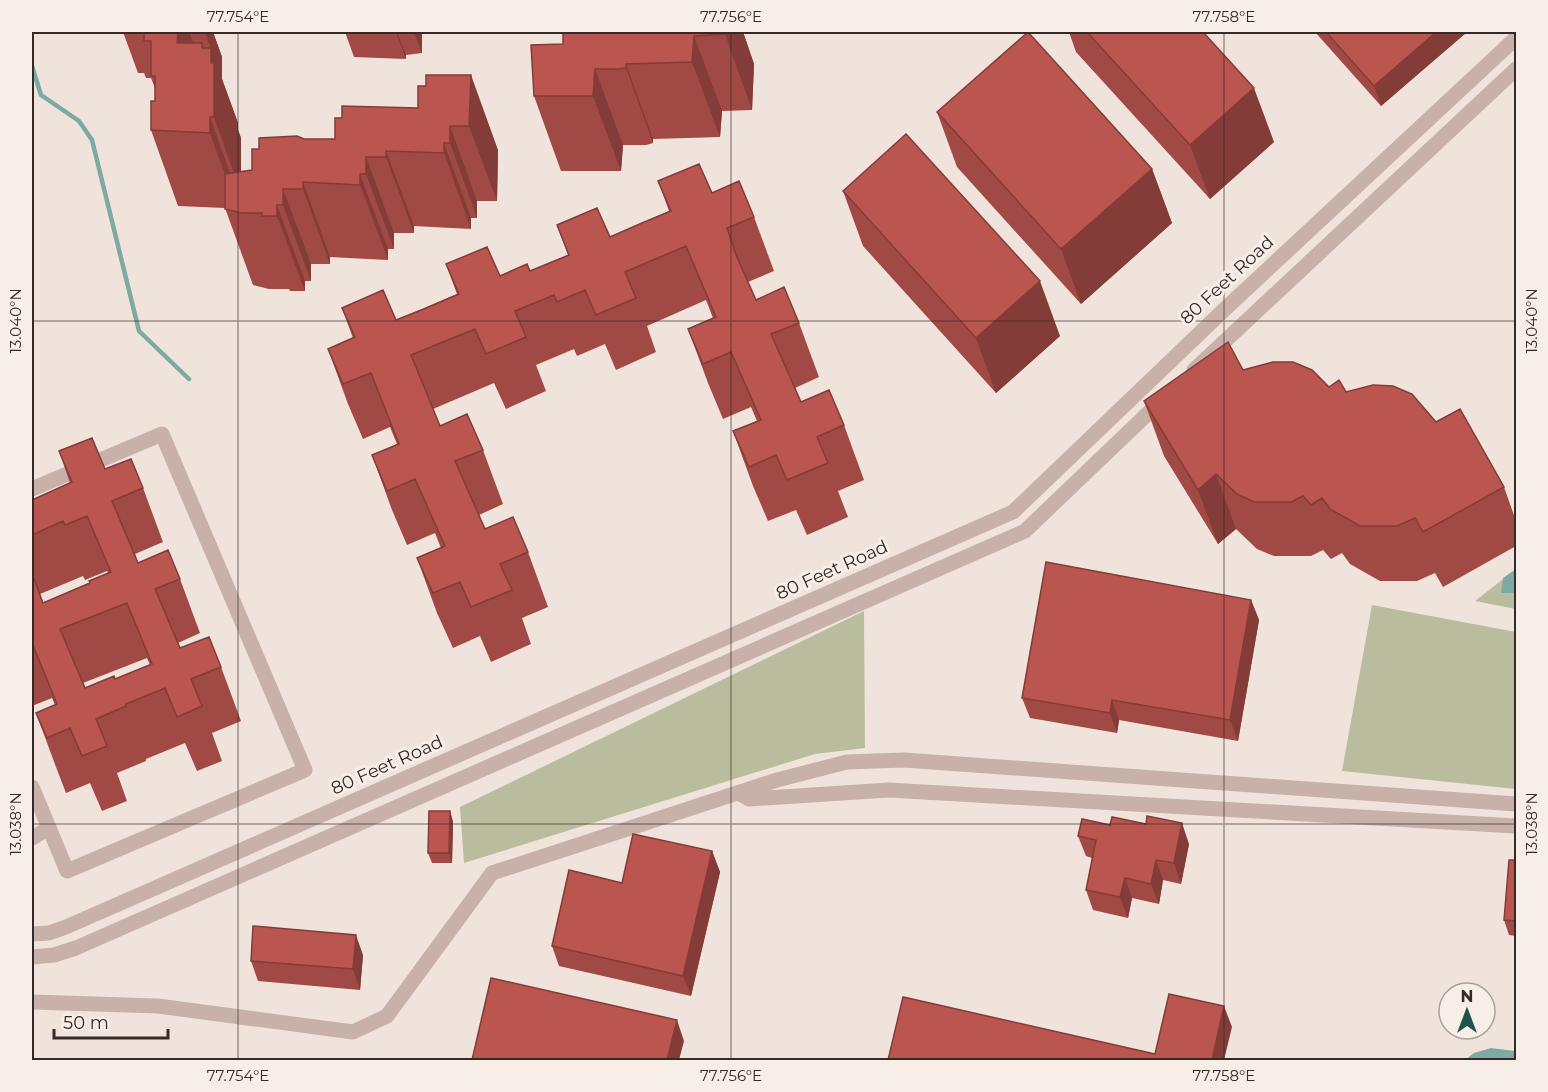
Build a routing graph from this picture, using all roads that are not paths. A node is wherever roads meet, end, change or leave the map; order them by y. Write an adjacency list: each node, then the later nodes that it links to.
1 (1516, 38): 10 (street, 80 Feet Road)
2 (1516, 69): 11 (street)
3 (32, 489): 8 (street)
4 (32, 787): 8 (street)
5 (740, 794): 6 (street); 7 (street); 12 (street)
6 (1516, 804): 7 (street)
7 (1515, 826)
8 (49, 828): 9 (street)
9 (32, 838)
10 (32, 934)
11 (32, 957)
12 (32, 1002)

